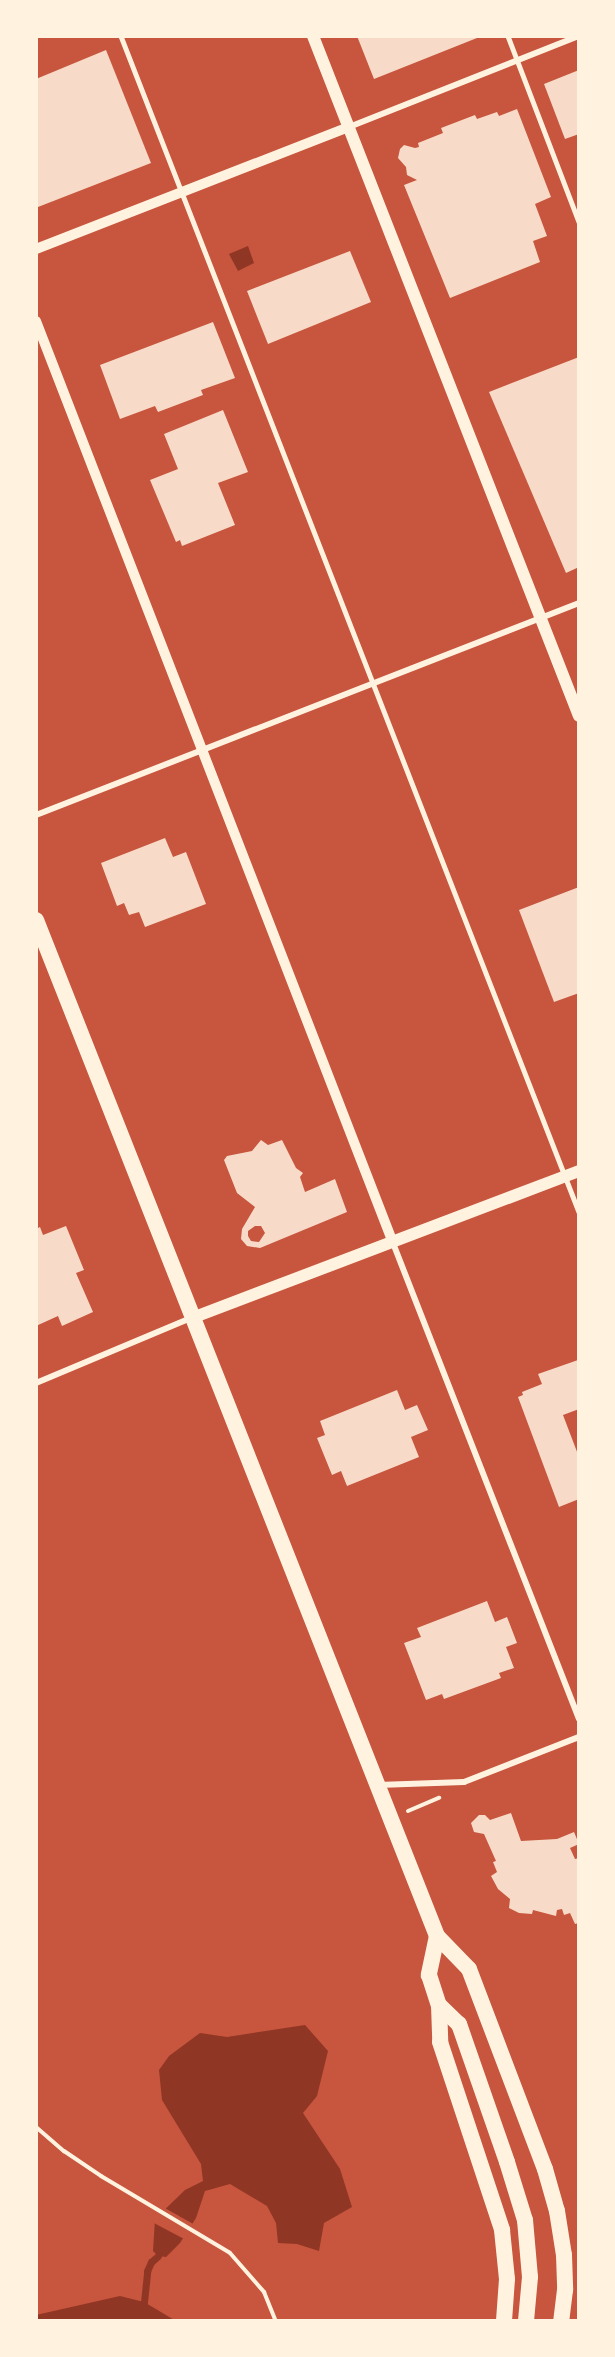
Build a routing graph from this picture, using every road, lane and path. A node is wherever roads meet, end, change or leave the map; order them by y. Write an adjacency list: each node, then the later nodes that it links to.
1 (121, 36): 7 (lane)
2 (313, 36): 6 (main road)
3 (508, 36): 5 (lane)
4 (579, 36): 5 (street)
5 (517, 60): 6 (street); 8 (lane)
6 (349, 127): 7 (street); 12 (main road)
7 (182, 193): 9 (street); 13 (lane)
8 (579, 222)
9 (36, 249)
10 (36, 321): 15 (street)
11 (579, 603): 12 (street)
12 (541, 617): 13 (street); 14 (main road)
13 (373, 685): 15 (street); 19 (lane)
14 (579, 716)
15 (201, 749): 16 (street); 21 (street)
16 (36, 815)
17 (36, 920): 22 (highway)
18 (579, 1171): 19 (main road)
19 (565, 1176): 20 (lane); 21 (main road)
20 (579, 1212)
21 (393, 1243): 22 (main road); 24 (street)
22 (192, 1318): 23 (street); 27 (highway)
23 (36, 1383)
24 (579, 1719)
25 (579, 1737): 26 (street)
26 (464, 1782): 27 (street); 28 (path)
27 (377, 1785): 28 (highway)
28 (390, 1817): 29 (highway)
29 (437, 1936): 30 (highway); 35 (highway)
30 (439, 2005): 33 (highway); 34 (highway)
31 (36, 2127): 32 (path)
32 (276, 2321)
33 (504, 2321)
34 (526, 2321)
35 (561, 2321)

